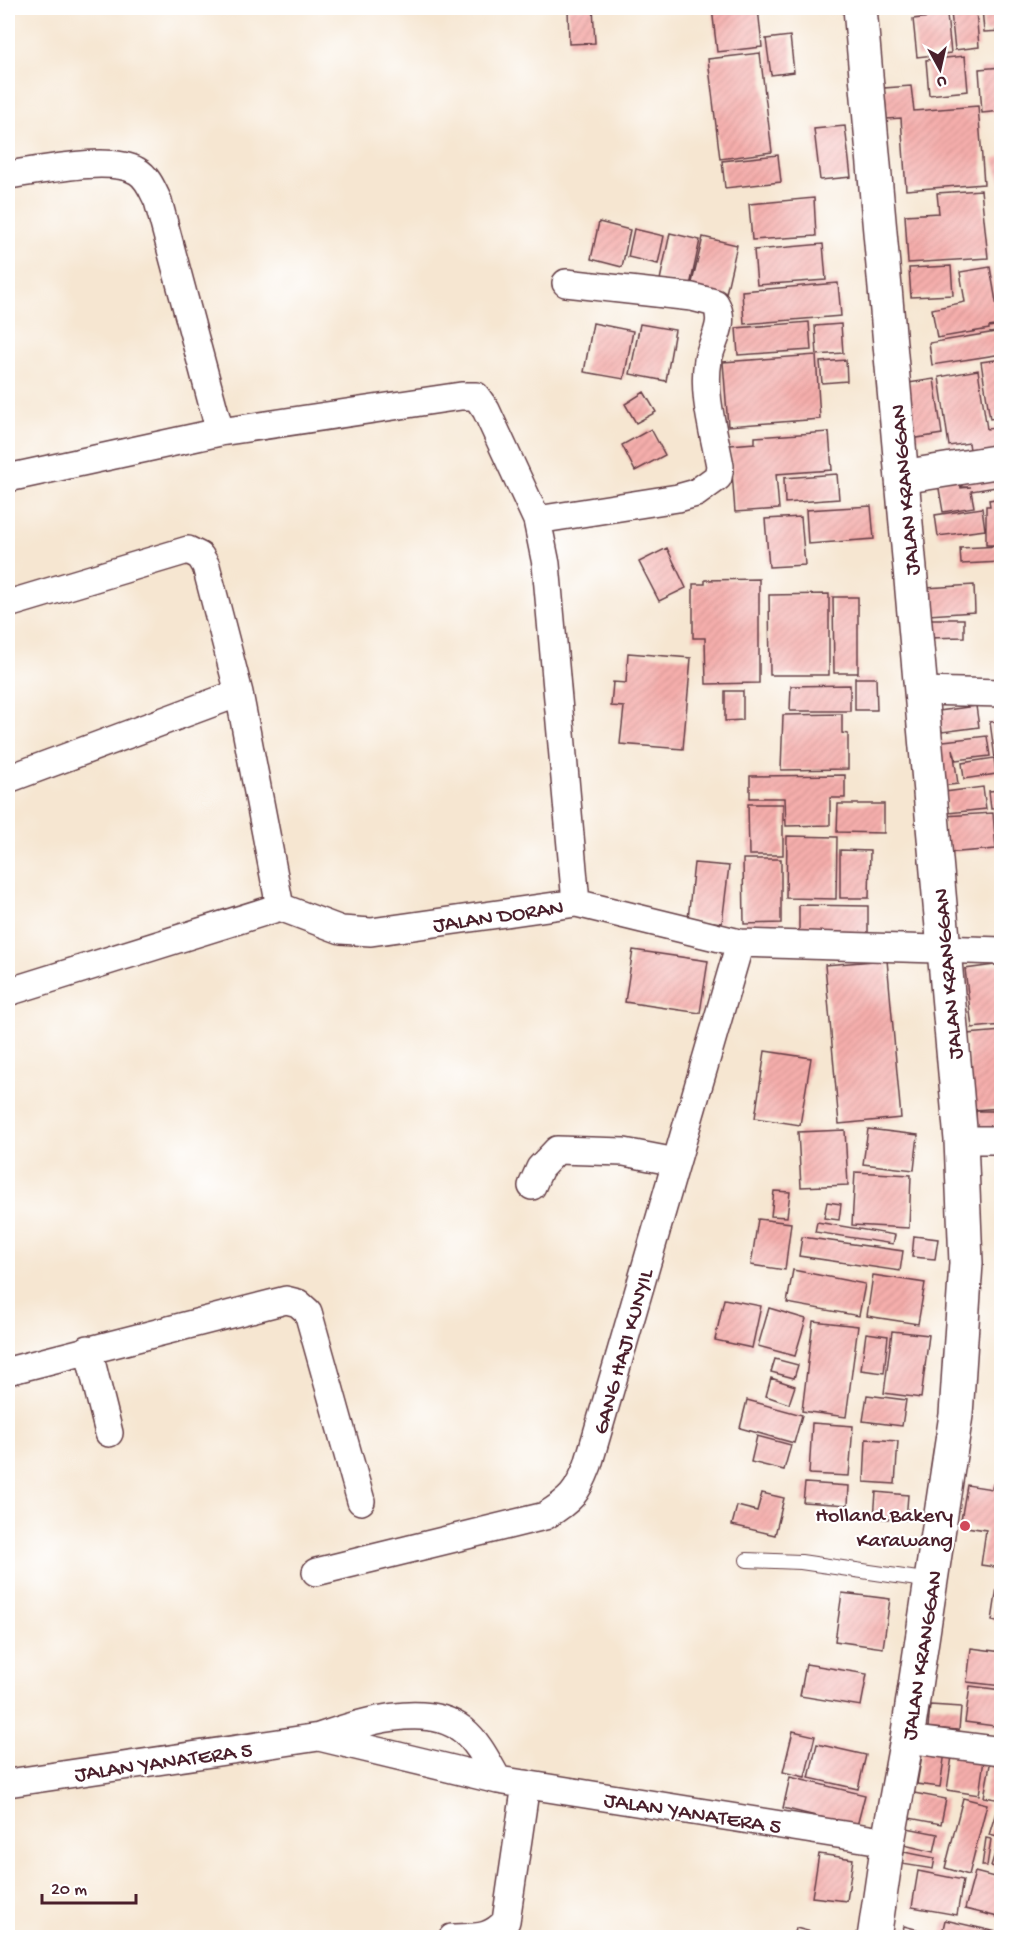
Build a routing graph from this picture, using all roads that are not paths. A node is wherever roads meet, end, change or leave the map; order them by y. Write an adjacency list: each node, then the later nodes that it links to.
1 (860, 8): 6 (main road, JALAN KRANGGAN)
2 (8, 175): 4 (street)
3 (566, 283): 8 (street)
4 (220, 432): 7 (street); 8 (street)
5 (1002, 461): 6 (main road)
6 (902, 477): 10 (main road, JALAN KRANGGAN)
7 (8, 478)
8 (537, 520): 14 (street)
9 (8, 604): 11 (street)
10 (921, 691): 12 (street); 17 (main road, JALAN KRANGGAN)
11 (239, 693): 13 (street); 15 (street)
12 (1002, 693)
13 (8, 779)
14 (576, 903): 15 (street, JALAN DORAN); 16 (street, JALAN DORAN)
15 (280, 907): 19 (street)
16 (740, 943): 17 (street, JALAN DORAN); 22 (street, GANG HAJI KUNYIL)
17 (944, 949): 18 (street, JALAN DORAN); 20 (main road, JALAN KRANGGAN)
18 (1002, 951)
19 (8, 992)
20 (961, 1140): 21 (street); 30 (main road, JALAN KRANGGAN)
21 (1002, 1140)
22 (676, 1162): 23 (street); 29 (street, GANG HAJI KUNYIL)
23 (532, 1186)
24 (88, 1349): 25 (street); 26 (street); 27 (street)
25 (8, 1371)
26 (109, 1433)
27 (362, 1501)
28 (747, 1560): 30 (lane)
29 (316, 1572)
30 (931, 1581): 32 (main road, JALAN KRANGGAN)
31 (319, 1737): 34 (street, JALAN YANATERA 5); 34 (street, JALAN YANATERA 5); 35 (street, JALAN YANATERA 5)
32 (907, 1739): 33 (street); 37 (main road, JALAN KRANGGAN)
33 (1002, 1751)
34 (498, 1780): 36 (street, JALAN YANATERA 5)
35 (8, 1784)
36 (526, 1784): 37 (street, JALAN YANATERA 5); 38 (street)
37 (888, 1842): 39 (main road, JALAN KRANGGAN)
38 (452, 1938)
39 (874, 1938)

